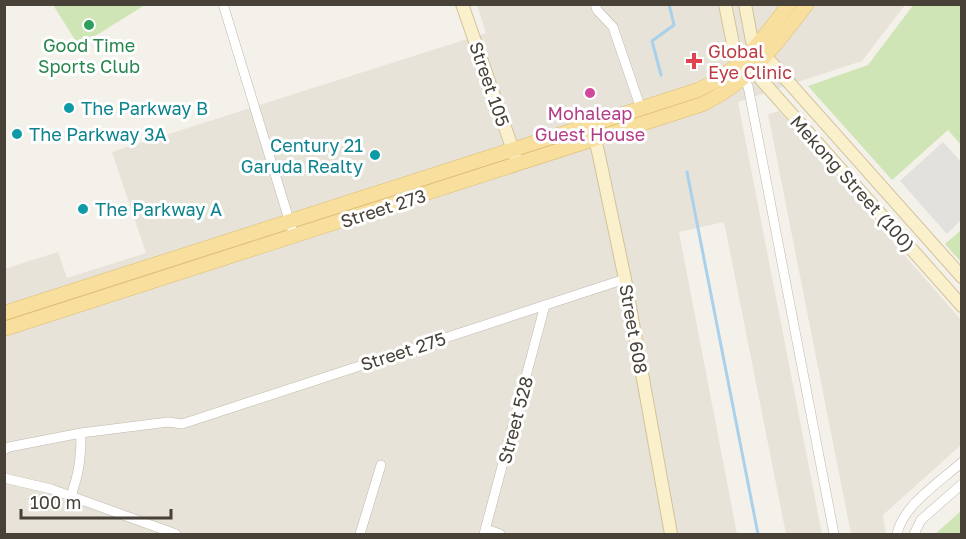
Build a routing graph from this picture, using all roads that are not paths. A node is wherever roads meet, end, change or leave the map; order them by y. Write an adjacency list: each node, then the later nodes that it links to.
1 (223, 4): 17 (street)
2 (462, 4): 13 (street, Street 105)
3 (596, 4): 10 (street)
4 (725, 4): 9 (street, Mekong Street (100))
5 (744, 4): 8 (street)
6 (789, 4): 8 (main road)
7 (807, 4): 8 (main road)
8 (762, 51): 9 (main road); 19 (street, Mekong Street (100))
9 (744, 70): 10 (main road, Street 273); 12 (main road, Street 273); 22 (street, Mekong Street (100)); 39 (street)
10 (641, 109): 11 (main road, Street 273)
11 (590, 125): 12 (street, Street 608); 13 (main road, Street 273)
12 (594, 140): 14 (main road, Street 273); 20 (street, Street 608)
13 (513, 150): 14 (street, Street 105); 15 (main road, Street 273)
14 (518, 164): 16 (main road, Street 273)
15 (395, 188): 16 (main road); 17 (main road, Street 273)
16 (400, 202): 18 (main road, Street 273)
17 (290, 222): 18 (street); 23 (main road, Street 273)
18 (294, 236): 24 (main road, Street 273)
19 (962, 277)
20 (625, 279): 21 (street, Street 275); 38 (street, Street 608)
21 (545, 305): 25 (street, Street 275); 33 (street, Street 528)
22 (962, 306)
23 (4, 313)
24 (4, 329)
25 (81, 434): 26 (street, Street 275); 31 (street)
26 (4, 450)
27 (962, 462): 32 (street)
28 (381, 465): 36 (street)
29 (4, 478): 31 (street)
30 (962, 484): 34 (street)
31 (71, 496): 35 (street)
32 (898, 530)
33 (485, 532): 37 (street)
34 (915, 532)
35 (176, 534)
36 (360, 534)
37 (500, 534)
38 (671, 534)
39 (834, 534)

